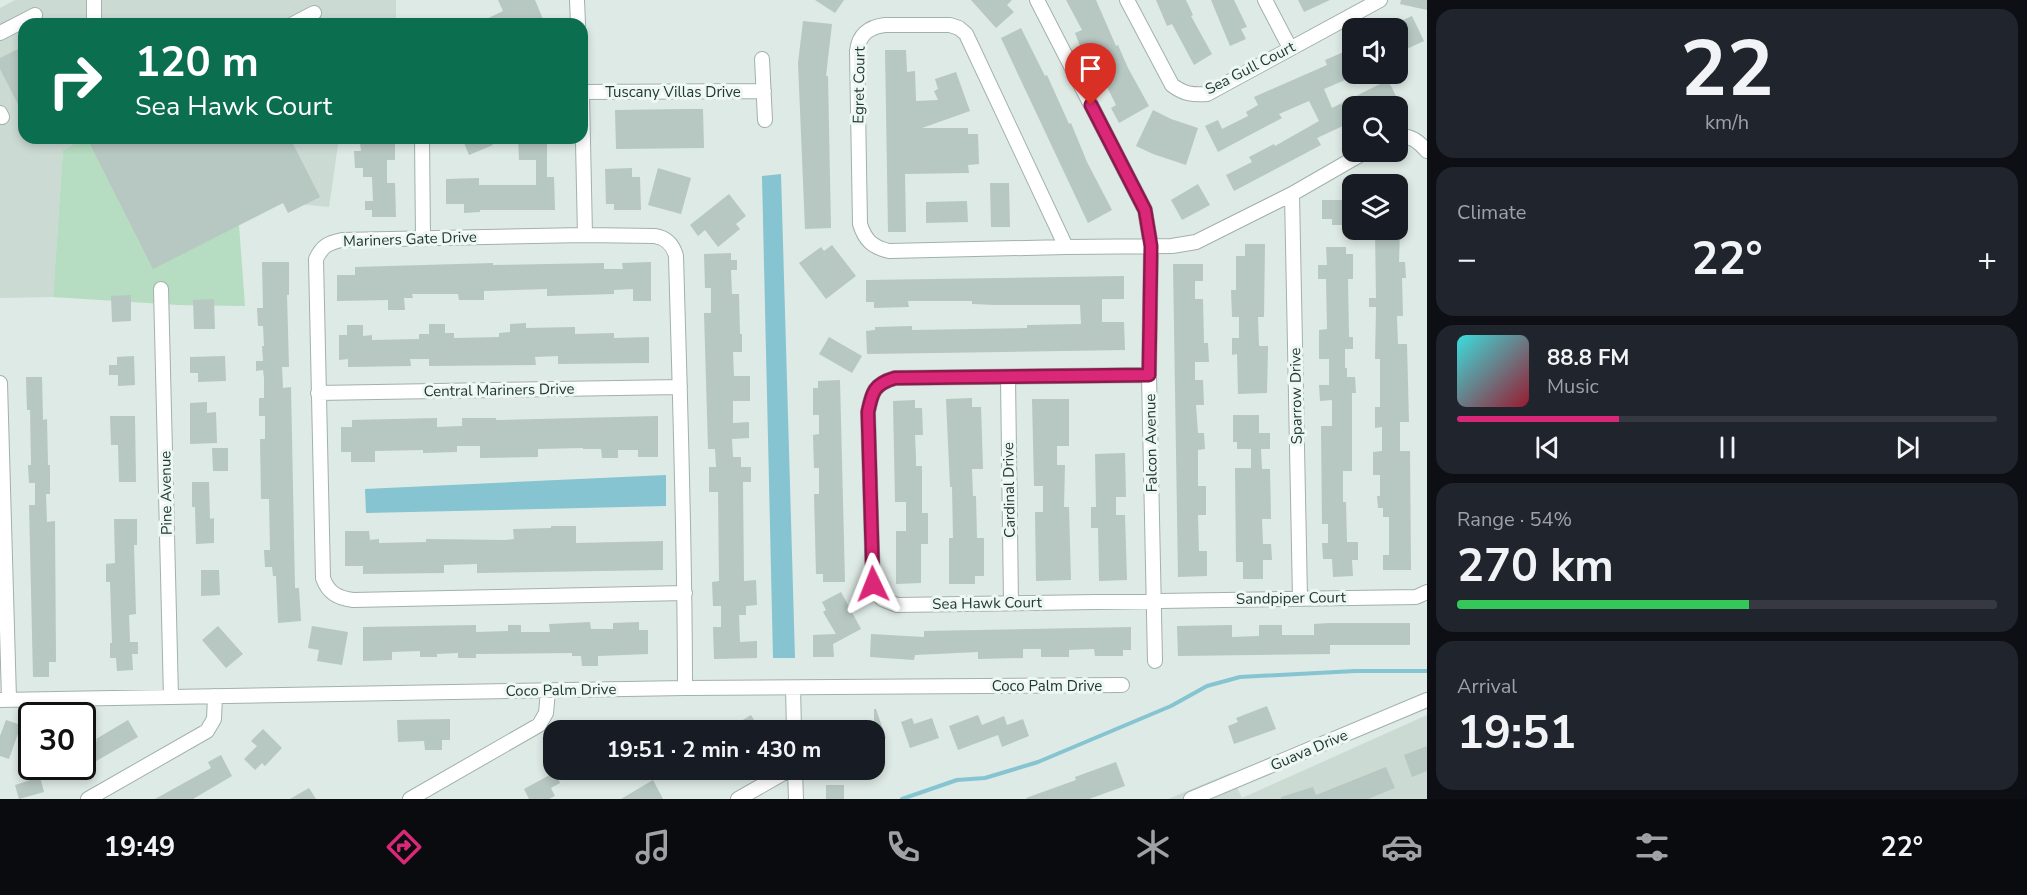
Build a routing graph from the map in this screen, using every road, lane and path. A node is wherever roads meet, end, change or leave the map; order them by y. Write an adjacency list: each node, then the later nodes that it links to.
1 (94, 0): 10 (street)
2 (577, 0): 12 (street)
3 (1037, 0): 28 (street, Falcon Avenue)
4 (1127, 0): 15 (street, Sea Gull Court)
5 (1265, 0): 15 (street)
6 (1380, 0): 15 (street, Sea Gull Court)
7 (314, 13): 11 (street)
8 (35, 15): 9 (street)
9 (29, 18)
10 (94, 18)
11 (304, 18)
12 (578, 18)
13 (18, 24): 14 (street)
14 (0, 33)
15 (1290, 48)
16 (762, 59): 17 (street)
17 (764, 91): 18 (street, Tuscany Villas Drive); 19 (street)
18 (588, 93)
19 (765, 120)
20 (1408, 137): 23 (street)
21 (422, 144): 27 (street)
22 (583, 144): 26 (street)
23 (1427, 151)
24 (1348, 162): 25 (street)
25 (1292, 194): 28 (street); 38 (street, Sparrow Drive)
26 (585, 235): 27 (street, Mariners Gate Drive); 34 (street, Mariners Gate Drive)
27 (423, 238): 35 (street, Mariners Gate Drive)
28 (1151, 246): 29 (street, Egret Court); 31 (street, Falcon Avenue)
29 (1066, 248): 29 (street, Egret Court)
30 (161, 289): 47 (street, Pine Avenue)
31 (1149, 375): 32 (street, Sea Hawk Court); 39 (street, Falcon Avenue)
32 (1008, 378): 40 (street, Cardinal Drive); 40 (street, Sea Hawk Court)
33 (0, 383): 48 (street)
34 (680, 387): 35 (street, Central Mariners Drive); 37 (street, Mariners Gate Drive)
35 (318, 393): 37 (street, Mariners Gate Drive)
36 (1427, 592): 38 (street, Sandpiper Court)
37 (685, 593): 43 (street, Mariners Gate Drive)
38 (1300, 598): 39 (street, Sandpiper Court)
39 (1154, 600): 40 (street, Sea Hawk Court); 41 (street, Falcon Avenue)
40 (1011, 603)
41 (1155, 661)
42 (1122, 685): 44 (street, Coco Palm Drive)
43 (685, 688): 44 (street, Coco Palm Drive); 45 (street, Coco Palm Drive)
44 (794, 688): 50 (street)
45 (548, 691): 46 (street, Coco Palm Drive); 54 (street)
46 (215, 696): 47 (street, Coco Palm Drive); 53 (street)
47 (171, 697): 48 (street, Coco Palm Drive)
48 (4, 699)
49 (1427, 700): 57 (street, Guava Drive)
50 (794, 720)
51 (771, 780): 55 (street)
52 (795, 780): 56 (street)
53 (88, 799)
54 (411, 799)
55 (738, 799)
56 (796, 799)
57 (1191, 799)

